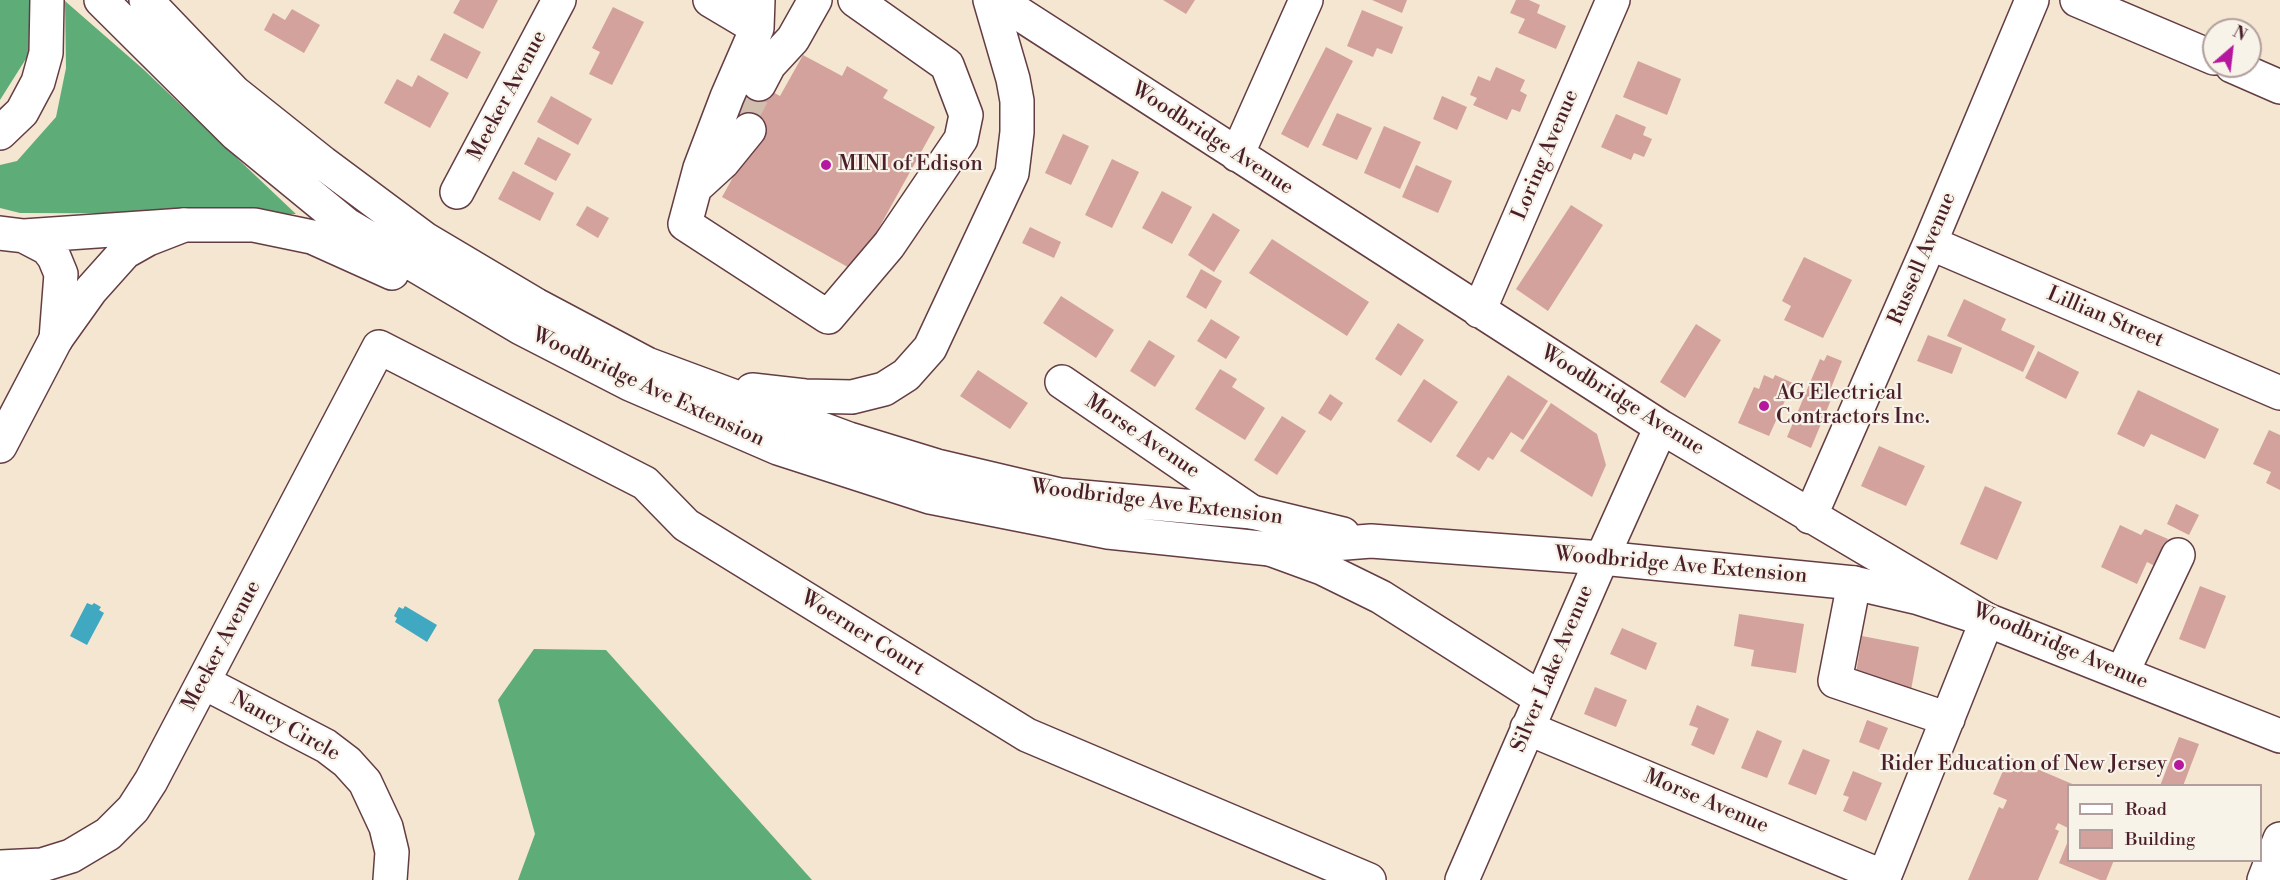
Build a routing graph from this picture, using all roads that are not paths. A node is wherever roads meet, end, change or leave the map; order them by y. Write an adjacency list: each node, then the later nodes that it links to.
1 (47, 0): 20 (main road)
2 (101, 0): 28 (main road, Woodbridge Ave Extension)
3 (146, 0): 31 (main road, Woodbridge Ave Extension)
4 (559, 0): 23 (main road, Meeker Avenue)
5 (710, 0): 14 (main road)
6 (815, 0): 18 (main road)
7 (855, 0): 22 (main road)
8 (990, 0): 31 (main road)
9 (998, 0): 21 (main road, Woodbridge Avenue)
10 (1306, 0): 21 (main road)
11 (1613, 0): 27 (main road, Loring Avenue)
12 (2077, 0): 15 (main road)
13 (2021, 4): 26 (main road, Russell Avenue)
14 (758, 14): 22 (main road)
15 (2202, 53)
16 (2259, 78): 17 (main road)
17 (2280, 87)
18 (765, 88)
19 (743, 127): 22 (main road)
20 (0, 133)
21 (1237, 155): 27 (main road, Woodbridge Avenue)
22 (695, 187)
23 (458, 192)
24 (184, 225): 25 (main road); 28 (main road); 29 (main road)
25 (12, 234): 29 (main road)
26 (1930, 243): 33 (main road, Lillian Street); 37 (main road, Russell Avenue)
27 (1479, 310): 34 (main road, Woodbridge Avenue)
28 (520, 328): 39 (main road, Woodbridge Ave Extension)
29 (56, 339): 35 (main road)
30 (379, 347): 45 (main road, Meeker Avenue); 54 (main road, Woerner Court)
31 (646, 364): 36 (main road, Woodbridge Ave Extension)
32 (1062, 382): 36 (main road, Morse Avenue)
33 (2280, 393)
34 (1661, 427): 37 (main road, Woodbridge Avenue); 41 (main road, Silver Lake Avenue)
35 (0, 446)
36 (1252, 512): 38 (main road, Woodbridge Ave Extension)
37 (1810, 517): 43 (main road, Woodbridge Avenue)
38 (1371, 540): 39 (main road, Woodbridge Ave Extension); 41 (main road, Woodbridge Ave Extension)
39 (1270, 549): 46 (main road)
40 (2178, 555): 44 (main road)
41 (1602, 558): 42 (main road, Woodbridge Ave Extension); 46 (main road, Silver Lake Avenue)
42 (1854, 583): 43 (main road, Woodbridge Ave Extension); 47 (main road)
43 (1987, 620): 44 (main road, Woodbridge Avenue); 47 (main road)
44 (2122, 673): 49 (main road, Woodbridge Avenue)
45 (203, 682): 51 (main road, Meeker Avenue); 53 (main road, Nancy Circle)
46 (1540, 698): 48 (main road, Silver Lake Avenue)
47 (1948, 719): 52 (main road)
48 (1527, 728): 52 (main road, Morse Avenue); 55 (main road, Silver Lake Avenue)
49 (2280, 736)
50 (2280, 839): 56 (main road)
51 (5, 872)
52 (1883, 878)
53 (390, 880)
54 (1369, 880)
55 (1462, 880)
56 (2264, 880)

